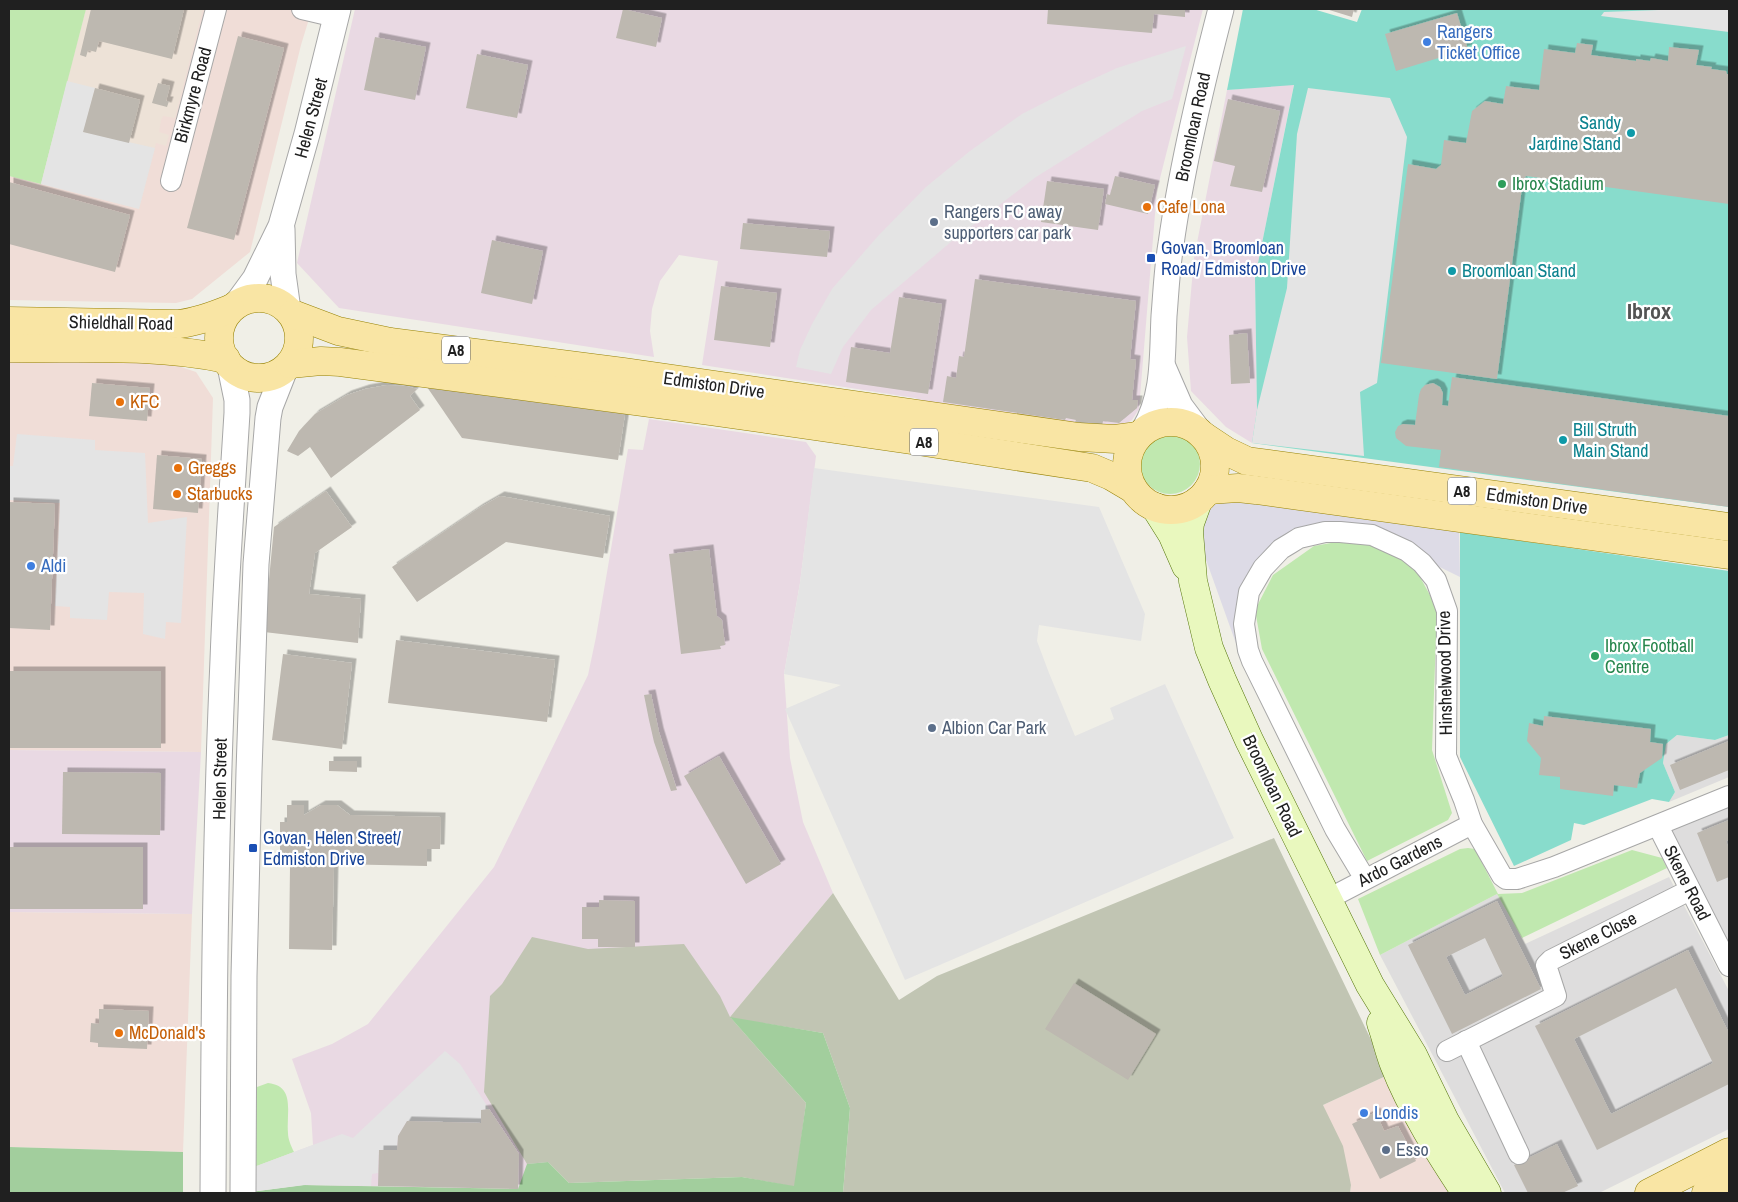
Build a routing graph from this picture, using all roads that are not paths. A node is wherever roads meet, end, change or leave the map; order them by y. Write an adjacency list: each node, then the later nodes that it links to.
1 (216, 9): 5 (street, Birkmyre Road)
2 (302, 9): 4 (street)
3 (1221, 9): 13 (street, Broomloan Road)
4 (337, 13): 6 (street, Helen Street)
5 (171, 181)
6 (282, 226): 7 (street, Helen Street); 8 (street, Helen Street)
7 (233, 307): 8 (main road); 9 (main road, Shieldhall Road); 11 (main road)
8 (290, 312): 12 (main road); 14 (main road, Edmiston Drive / A8)
9 (9, 321)
10 (9, 348): 11 (main road, Shieldhall Road)
11 (228, 363): 12 (main road); 35 (street, Helen Street)
12 (288, 367): 16 (main road, Edmiston Drive / A8); 36 (street, Helen Street)
13 (1163, 367): 14 (street, Broomloan Road); 15 (street, Broomloan Road)
14 (1141, 433): 15 (main road); 16 (main road)
15 (1202, 434): 17 (main road); 19 (main road, Edmiston Drive / A8)
16 (1133, 489): 18 (main road)
17 (1203, 495): 18 (main road); 20 (main road, Edmiston Drive / A8); 21 (main road, Broomloan Road)
18 (1155, 507): 21 (main road, Broomloan Road)
19 (1729, 526)
20 (1729, 555)
21 (1192, 581): 27 (main road, Broomloan Road)
22 (1729, 796): 24 (street, Hinshelwood Drive)
23 (1472, 824): 24 (street, Hinshelwood Drive); 25 (street, Ardo Gardens); 25 (street, Hinshelwood Drive)
24 (1658, 826): 26 (street, Skene Road)
25 (1365, 879): 27 (street, Ardo Gardens)
26 (1690, 890): 28 (street, Skene Road); 30 (street, Skene Close)
27 (1328, 899): 29 (main road, Broomloan Road)
28 (1729, 966)
29 (1370, 985): 37 (main road, Broomloan Road); 38 (main road, Broomloan Road)
30 (1466, 1042): 31 (street, Skene Close); 33 (street)
31 (1447, 1050)
32 (1729, 1152): 39 (main road)
33 (1519, 1154)
34 (1729, 1181): 40 (main road)
35 (213, 1193)
36 (243, 1193)
37 (1466, 1193)
38 (1487, 1193)
39 (1649, 1193)
40 (1706, 1193)

